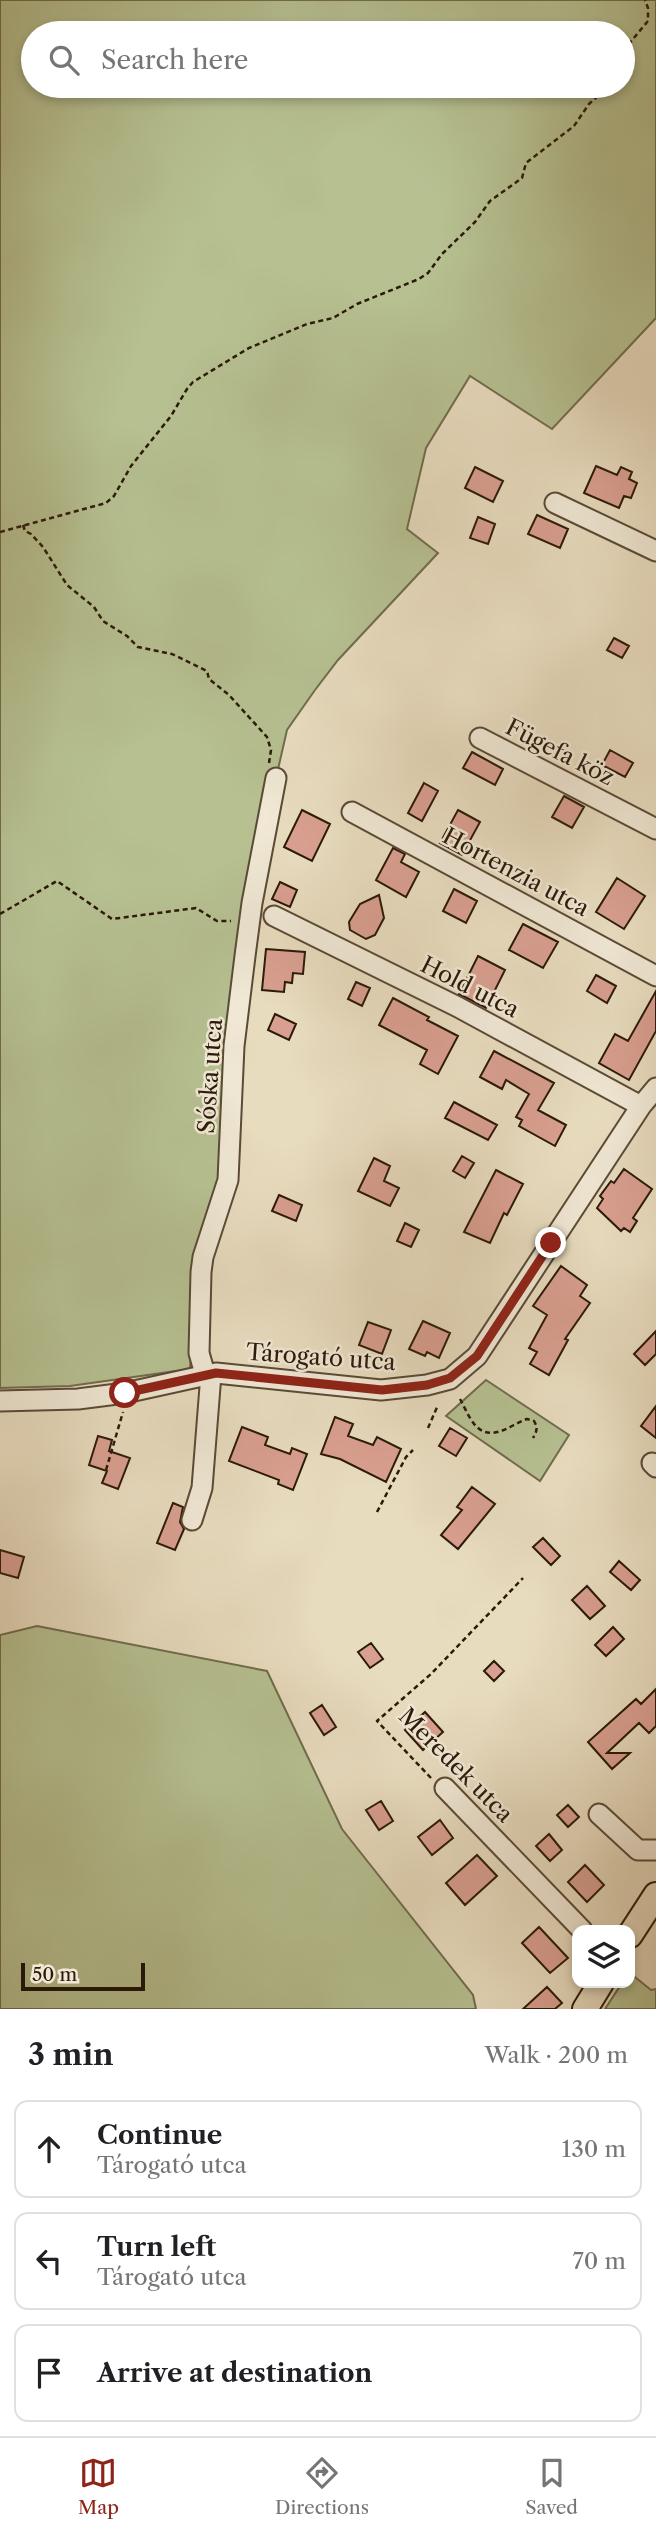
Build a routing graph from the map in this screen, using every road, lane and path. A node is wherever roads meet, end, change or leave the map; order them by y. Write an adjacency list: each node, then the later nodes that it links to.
1 (645, 0): 2 (path)
2 (648, 21): 3 (path); 4 (path)
3 (653, 23)
4 (635, 37)
5 (596, 98): 7 (path)
6 (555, 503): 9 (street)
7 (23, 524): 8 (path); 11 (path)
8 (0, 532)
9 (656, 551)
10 (480, 738): 13 (street, Fügefa köz)
11 (276, 778): 16 (street, Sóska utca)
12 (352, 811): 17 (street, Hortenzia utca)
13 (656, 829)
14 (0, 914): 16 (path)
15 (274, 916): 19 (street, Hold utca)
16 (249, 922): 20 (street, Sóska utca)
17 (656, 976)
18 (656, 1088): 19 (street, Tárogató utca)
19 (641, 1106): 20 (street, Tárogató utca)
20 (208, 1374): 21 (street, Tárogató utca); 30 (street, Sóska utca)
21 (128, 1392): 23 (street, Tárogató utca); 28 (path)
22 (460, 1399): 26 (path)
23 (0, 1401)
24 (438, 1405): 25 (path)
25 (428, 1429)
26 (533, 1438)
27 (413, 1450): 29 (path)
28 (106, 1469)
29 (377, 1512)
30 (192, 1520)
31 (523, 1578): 32 (path, Meredek utca)
32 (445, 1788): 36 (street, Meredek utca)
33 (599, 1814): 34 (street)
34 (656, 1850)
35 (656, 1895): 37 (main road)
36 (577, 1925)
37 (635, 1927)
38 (598, 1988): 39 (main road)
39 (585, 2009)

